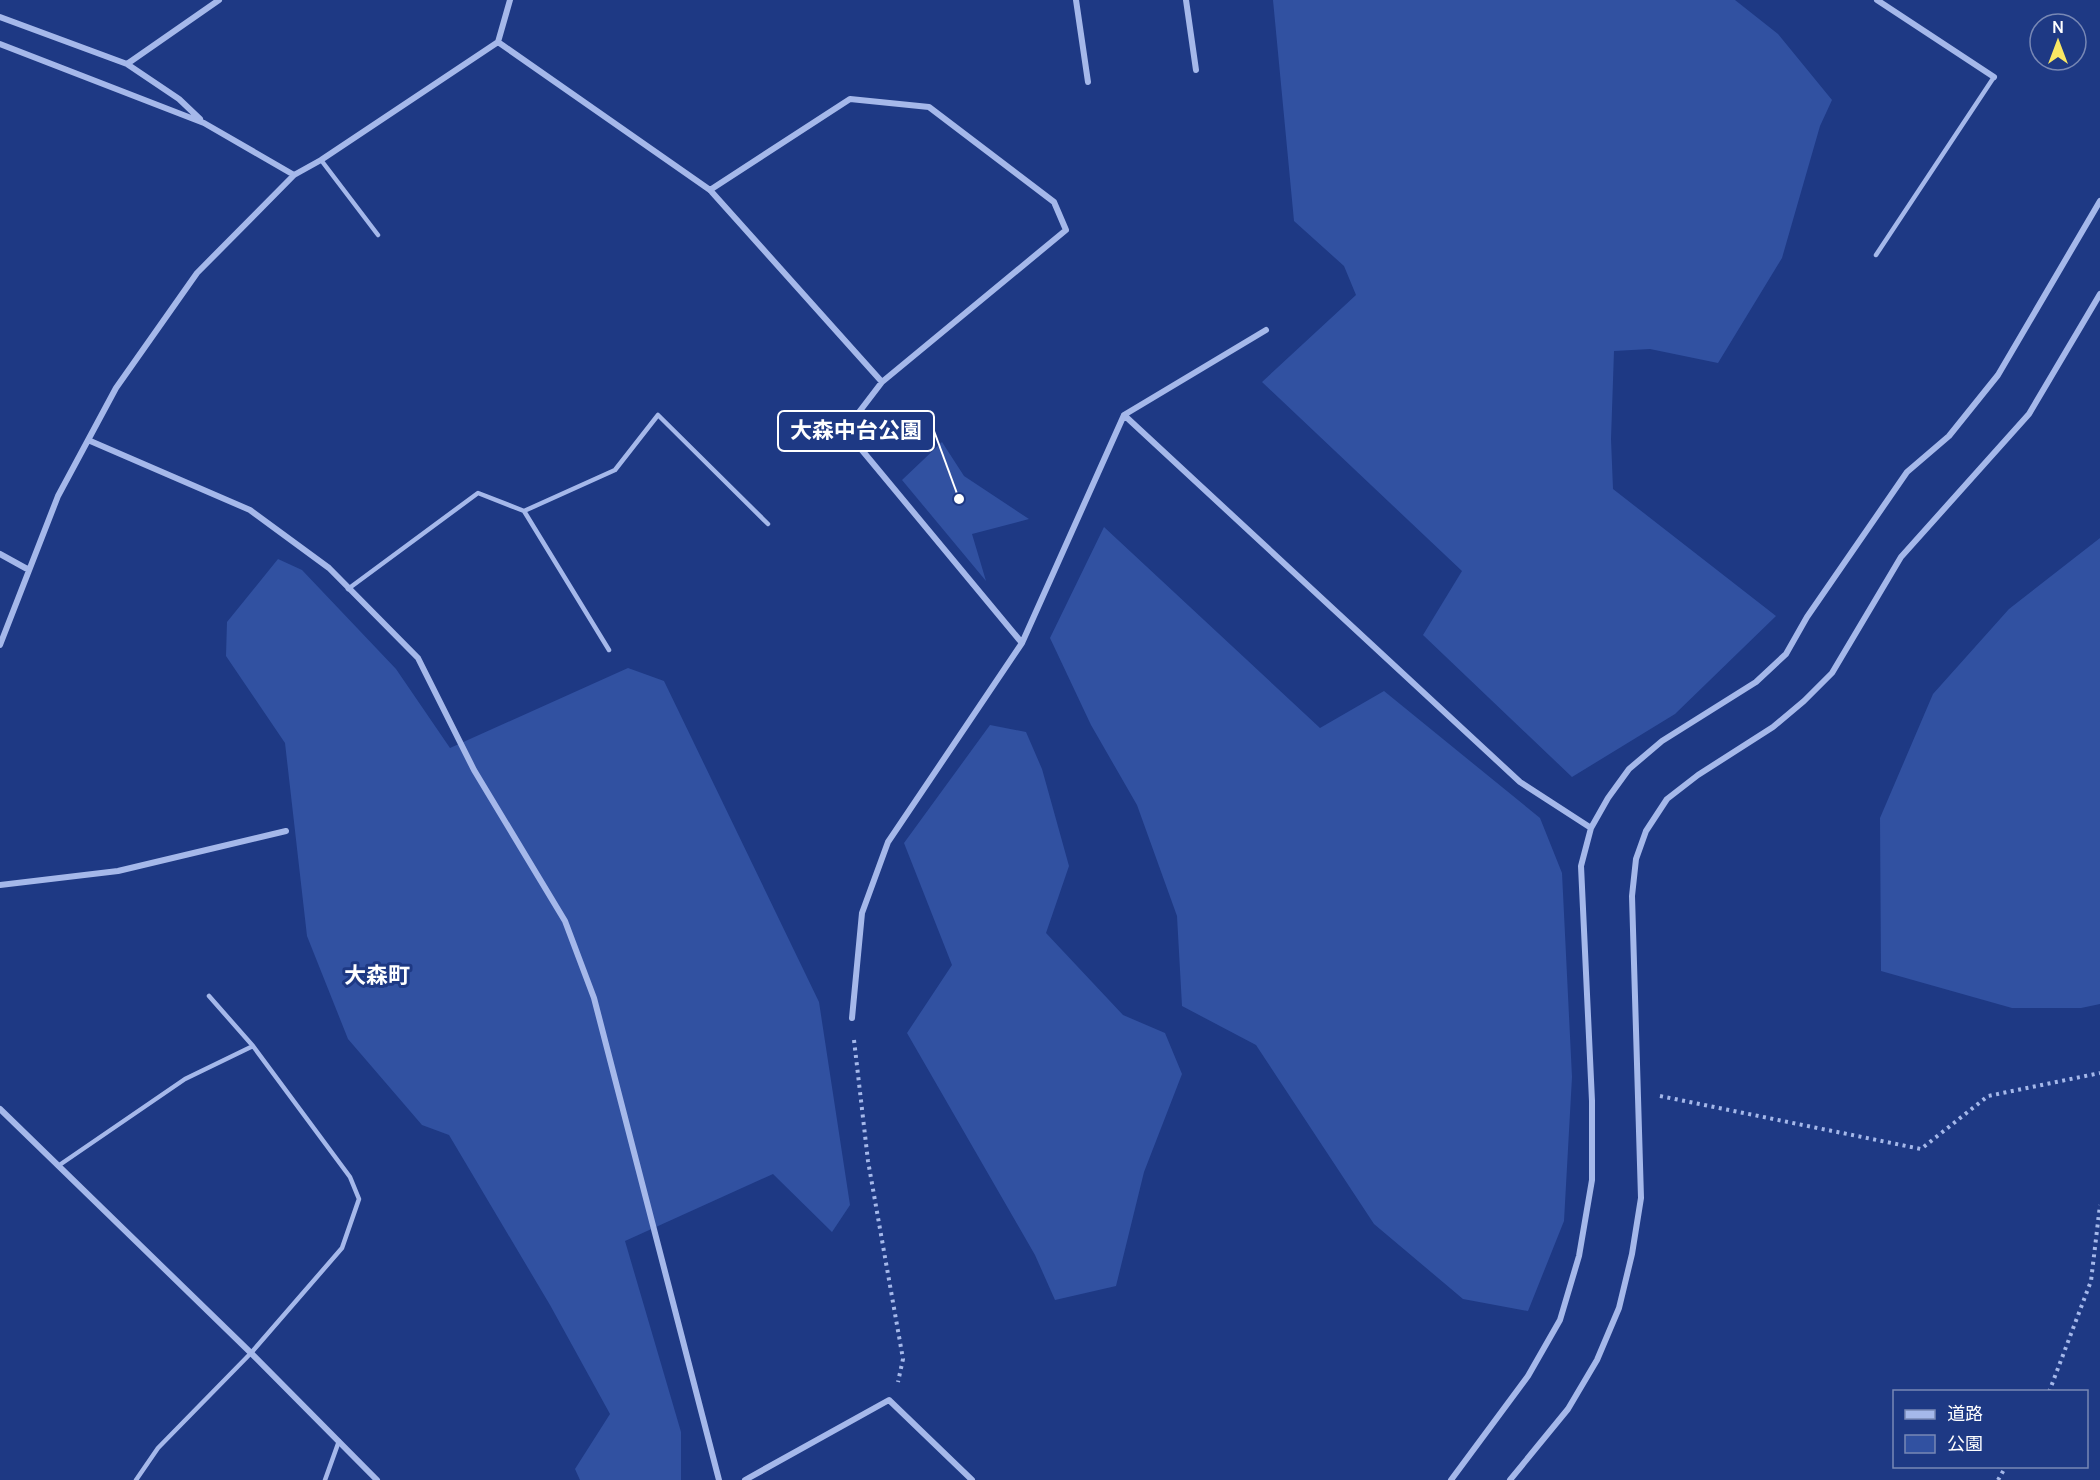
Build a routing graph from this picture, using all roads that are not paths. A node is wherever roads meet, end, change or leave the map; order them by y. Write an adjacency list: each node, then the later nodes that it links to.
1 (219, 0): 9 (street)
2 (510, 0): 7 (street)
3 (1076, 0): 12 (street)
4 (1186, 0): 10 (street)
5 (1877, 0): 11 (street)
6 (0, 16): 9 (street)
7 (498, 42): 14 (street); 16 (street)
8 (0, 44): 13 (street)
9 (127, 64): 13 (street)
10 (1196, 70)
11 (1994, 76): 19 (lane)
12 (1088, 82)
13 (204, 123): 15 (street)
14 (321, 160): 15 (street); 18 (lane)
15 (294, 175): 24 (street)
16 (710, 190): 22 (street); 22 (street)
17 (2100, 201): 33 (street)
18 (378, 235)
19 (1876, 255)
20 (2100, 294): 50 (street)
21 (1266, 330): 23 (street)
22 (882, 382): 30 (street)
23 (1124, 415): 30 (street); 33 (street)
24 (88, 440): 28 (street); 29 (street)
25 (524, 512): 26 (lane); 29 (lane); 32 (lane)
26 (768, 524)
27 (0, 554): 28 (street)
28 (29, 570): 31 (street)
29 (348, 589): 46 (street)
30 (1022, 643): 37 (street)
31 (0, 645)
32 (609, 650)
33 (1591, 828): 49 (street)
34 (286, 831): 35 (street)
35 (0, 885)
36 (209, 996): 38 (lane)
37 (852, 1018)
38 (253, 1046): 40 (lane); 41 (lane)
39 (0, 1109): 40 (street)
40 (58, 1166): 41 (street)
41 (251, 1353): 42 (street); 43 (lane)
42 (339, 1441): 44 (lane); 45 (street)
43 (136, 1480)
44 (325, 1480)
45 (377, 1480)
46 (719, 1480)
47 (745, 1480): 48 (street)
48 (972, 1480)
49 (1450, 1480)
50 (1510, 1480)

